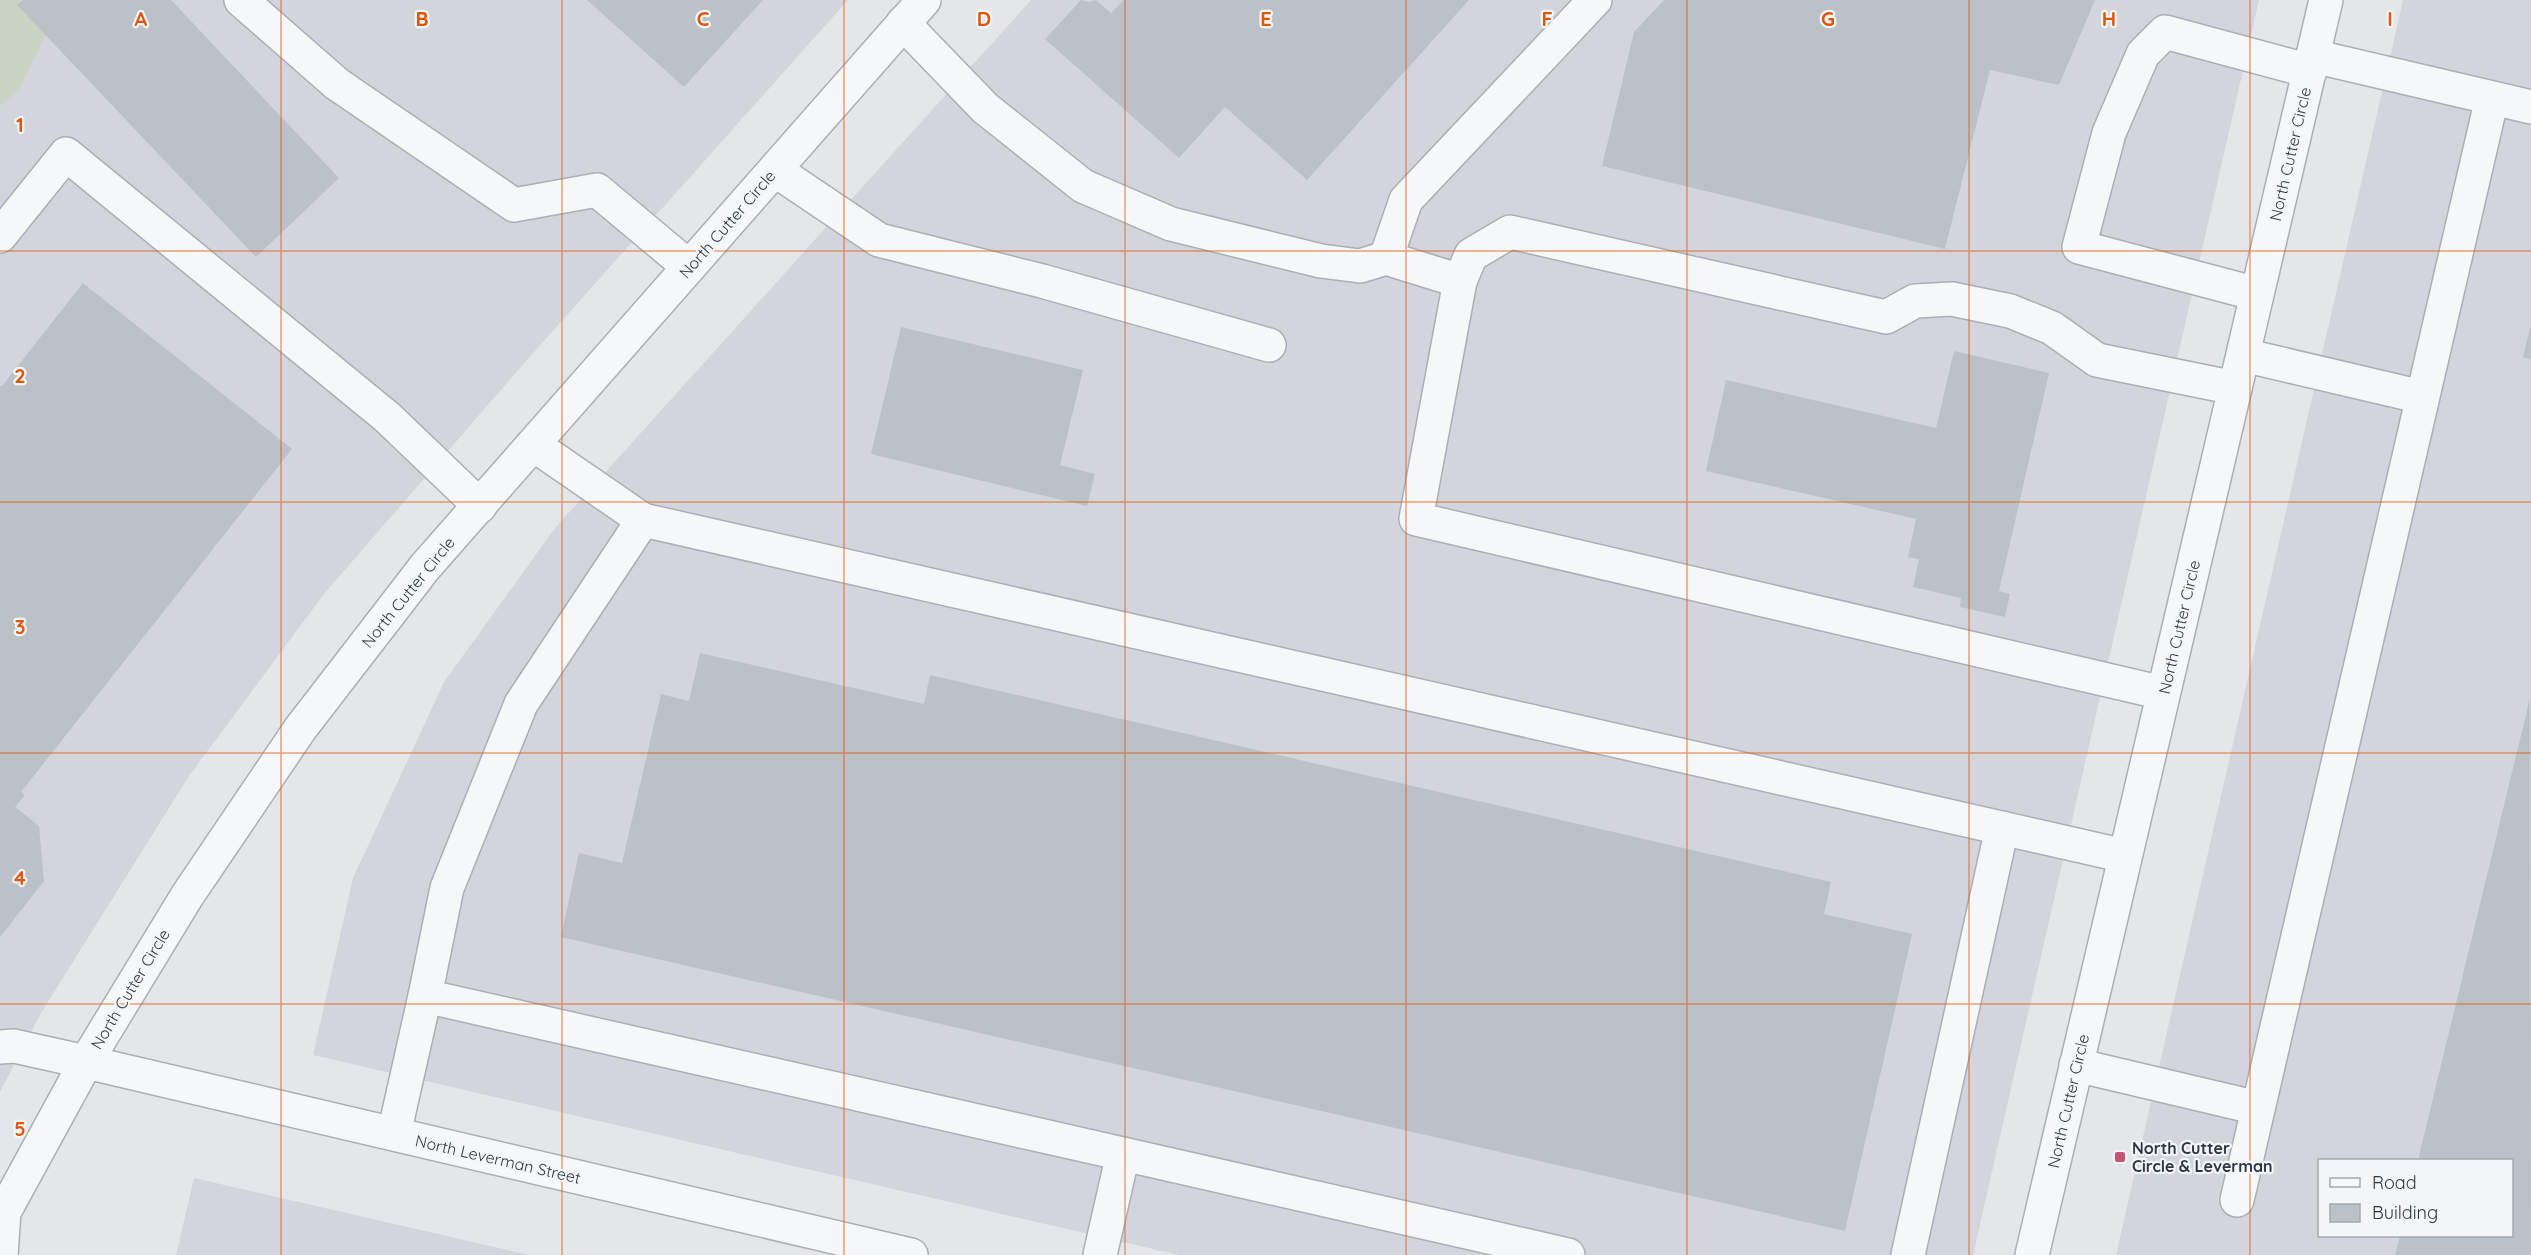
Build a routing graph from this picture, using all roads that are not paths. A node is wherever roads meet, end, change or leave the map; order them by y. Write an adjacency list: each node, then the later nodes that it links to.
1 (241, 0): 11 (street)
2 (1595, 0): 10 (street)
3 (2326, 0): 5 (street, North Cutter Circle)
4 (914, 11): 8 (street, North Cutter Circle); 10 (street)
5 (2311, 64): 6 (street); 13 (street, North Cutter Circle); 13 (street)
6 (2492, 98): 7 (street); 17 (street)
7 (2531, 107)
8 (775, 170): 11 (street, North Cutter Circle); 14 (street)
9 (0, 236): 19 (street)
10 (1386, 258): 12 (street)
11 (689, 267): 18 (street, North Cutter Circle)
12 (1460, 281): 16 (street); 21 (street)
13 (2257, 294): 15 (street, North Cutter Circle)
14 (1269, 345)
15 (2243, 355): 16 (street, North Cutter Circle); 17 (street)
16 (2235, 388): 21 (street, North Cutter Circle)
17 (2422, 398): 28 (street)
18 (534, 445): 19 (street, North Cutter Circle); 20 (street)
19 (480, 506): 26 (street, North Cutter Circle)
20 (643, 520): 22 (street); 24 (street)
21 (2163, 693): 23 (street, North Cutter Circle)
22 (2002, 828): 23 (street); 37 (street)
23 (2125, 856): 27 (street, North Cutter Circle)
24 (424, 996): 29 (street); 30 (street)
25 (0, 1047): 26 (street, North Leverman Street)
26 (86, 1062): 29 (street, North Leverman Street); 33 (street, North Cutter Circle)
27 (2076, 1065): 28 (street); 38 (street, North Cutter Circle)
28 (2258, 1108): 31 (street)
29 (394, 1134): 34 (street, North Leverman Street)
30 (1123, 1154): 32 (street); 35 (street)
31 (2237, 1200)
32 (1483, 1246): 36 (street)
33 (1, 1255)
34 (910, 1255)
35 (1100, 1255)
36 (1568, 1255)
37 (1908, 1255)
38 (2032, 1255)

